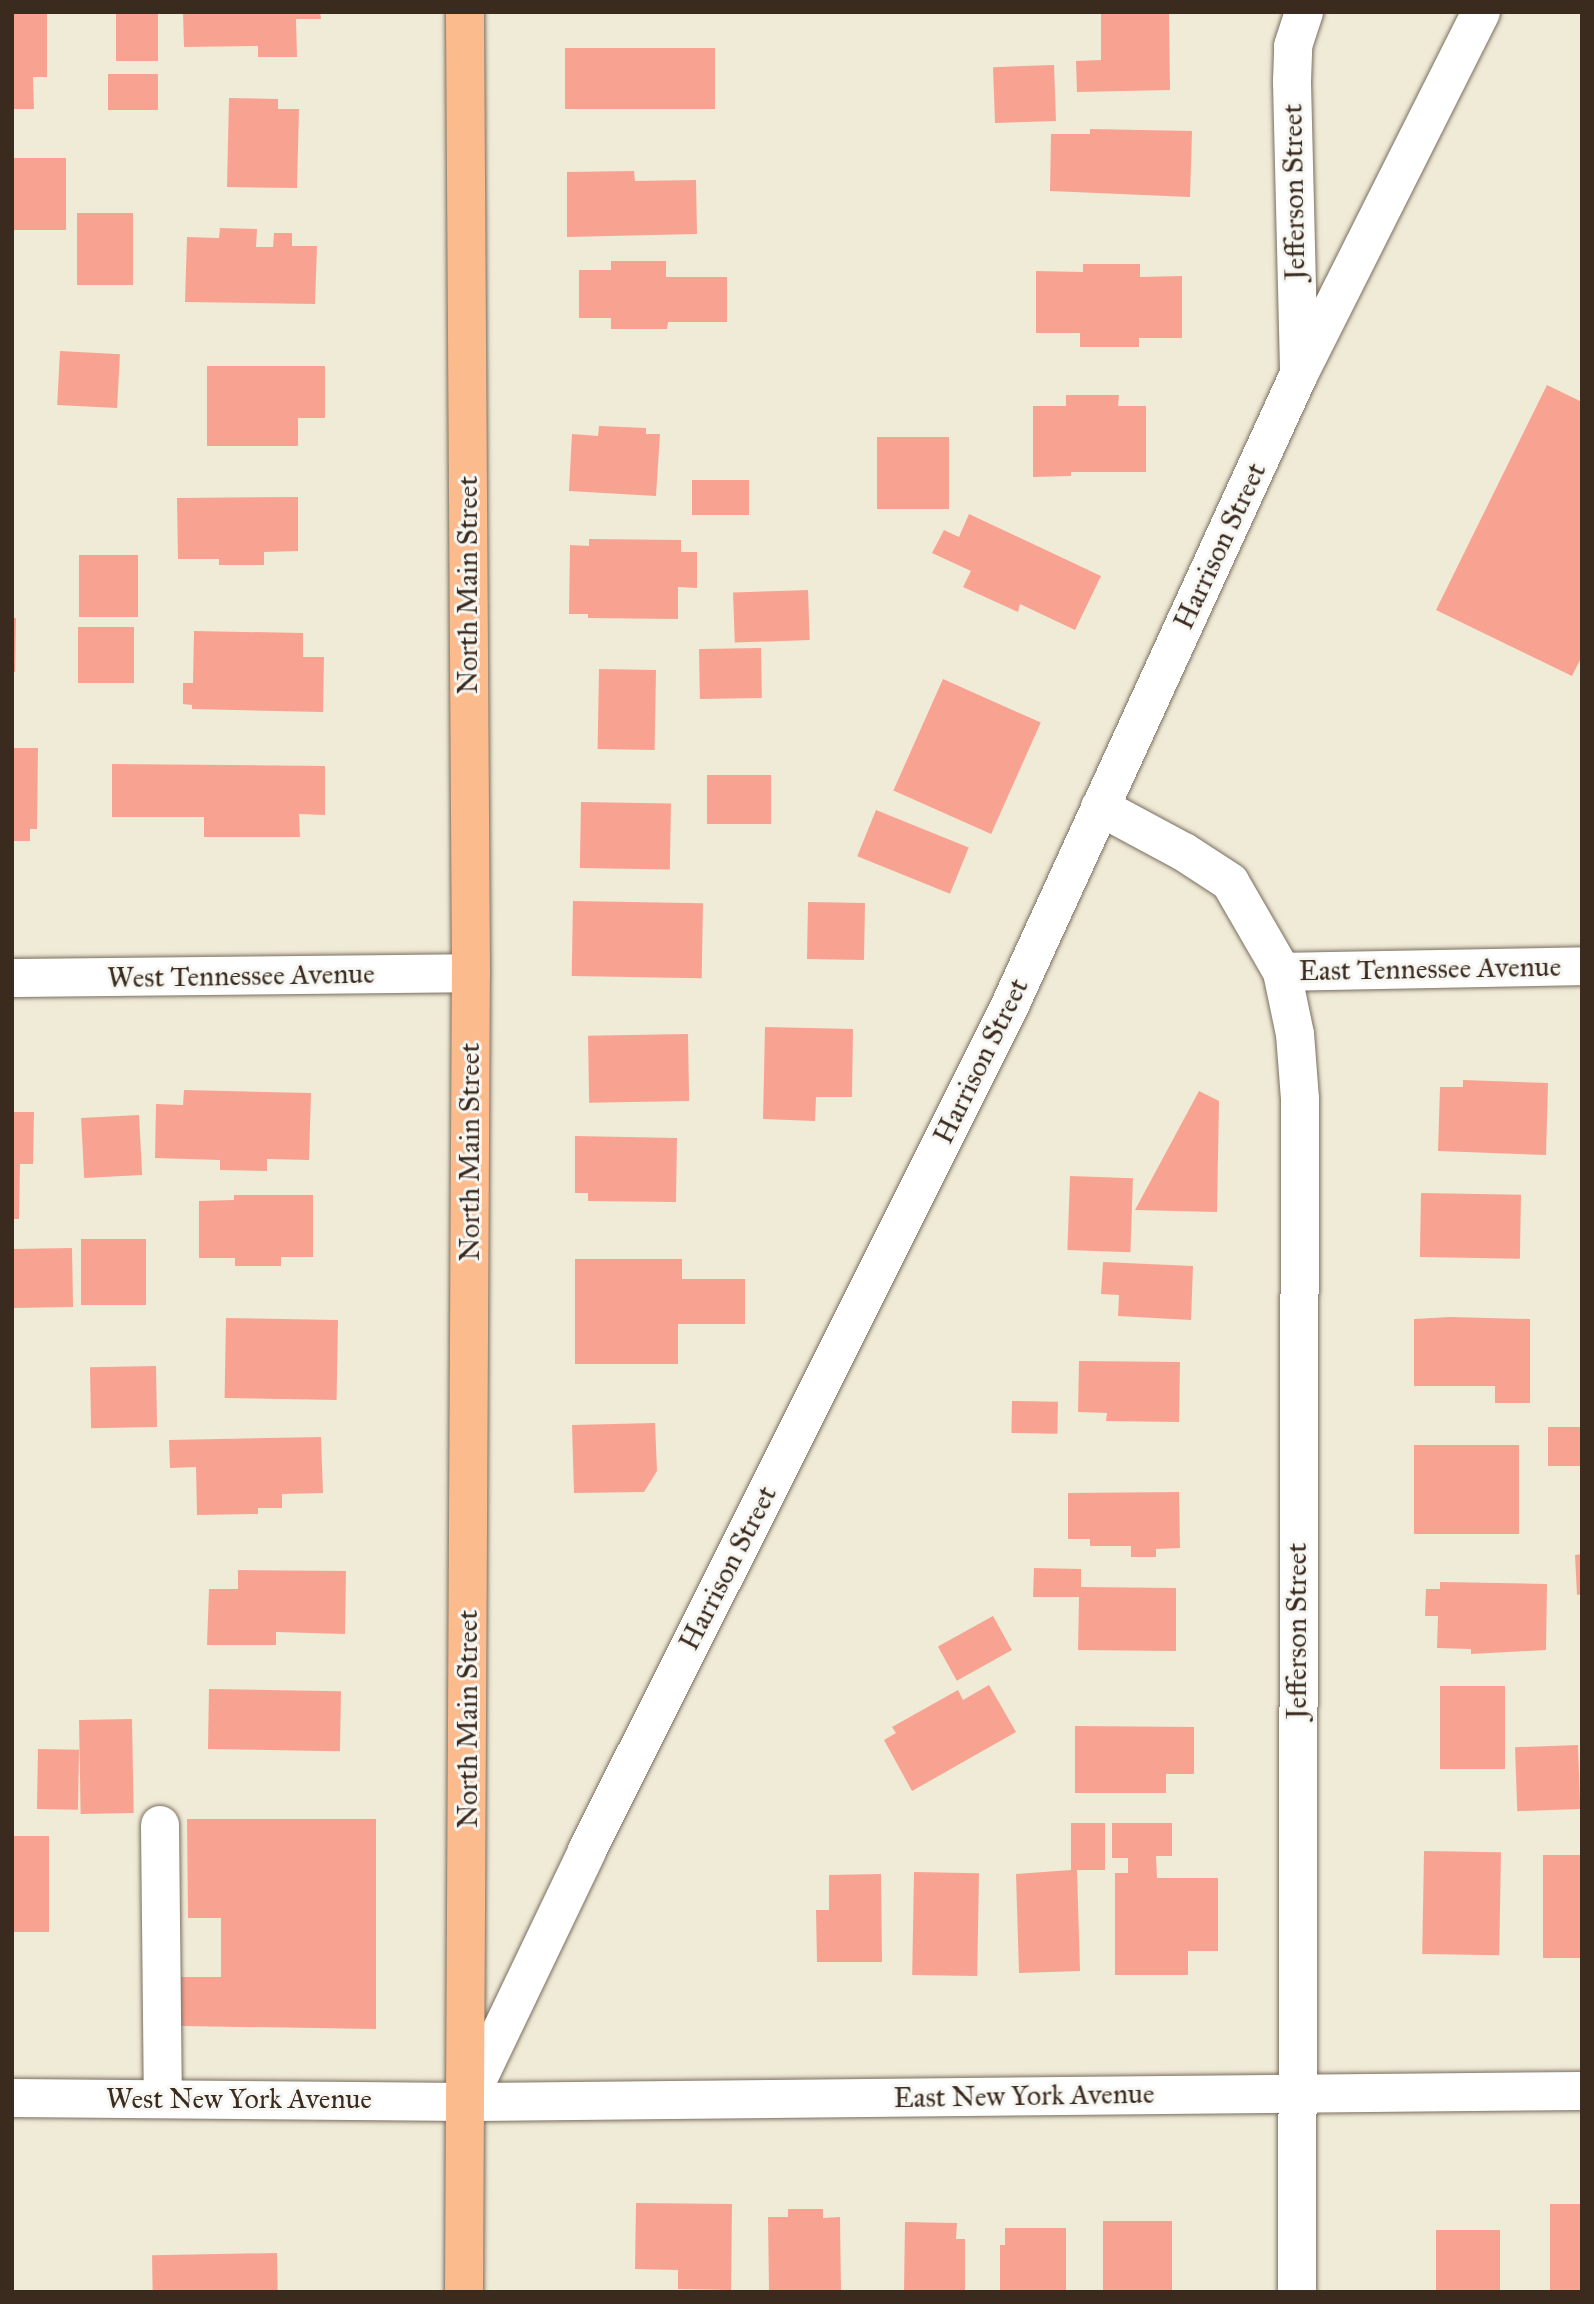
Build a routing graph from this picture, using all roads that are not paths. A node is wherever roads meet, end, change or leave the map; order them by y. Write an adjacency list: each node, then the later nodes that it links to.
1 (465, 12): 8 (main road, North Main Street)
2 (1304, 12): 4 (street, Jefferson Street)
3 (1481, 12): 4 (street, Harrison Street)
4 (1299, 374): 5 (street, Harrison Street)
5 (1100, 807): 7 (street, East Tennessee Avenue); 15 (street, Harrison Street)
6 (1582, 966): 7 (street, East Tennessee Avenue)
7 (1282, 972): 12 (street, Jefferson Street)
8 (471, 973): 9 (street, West Tennessee Avenue); 15 (main road, North Main Street)
9 (12, 978)
10 (160, 1825): 14 (street)
11 (1582, 2091): 12 (street, East New York Avenue)
12 (1295, 2094): 15 (street, East New York Avenue); 17 (street, Jefferson Street)
13 (12, 2098): 14 (street, West New York Avenue)
14 (163, 2098): 15 (street, West New York Avenue)
15 (467, 2102): 16 (main road, North Main Street)
16 (464, 2292)
17 (1297, 2292)

